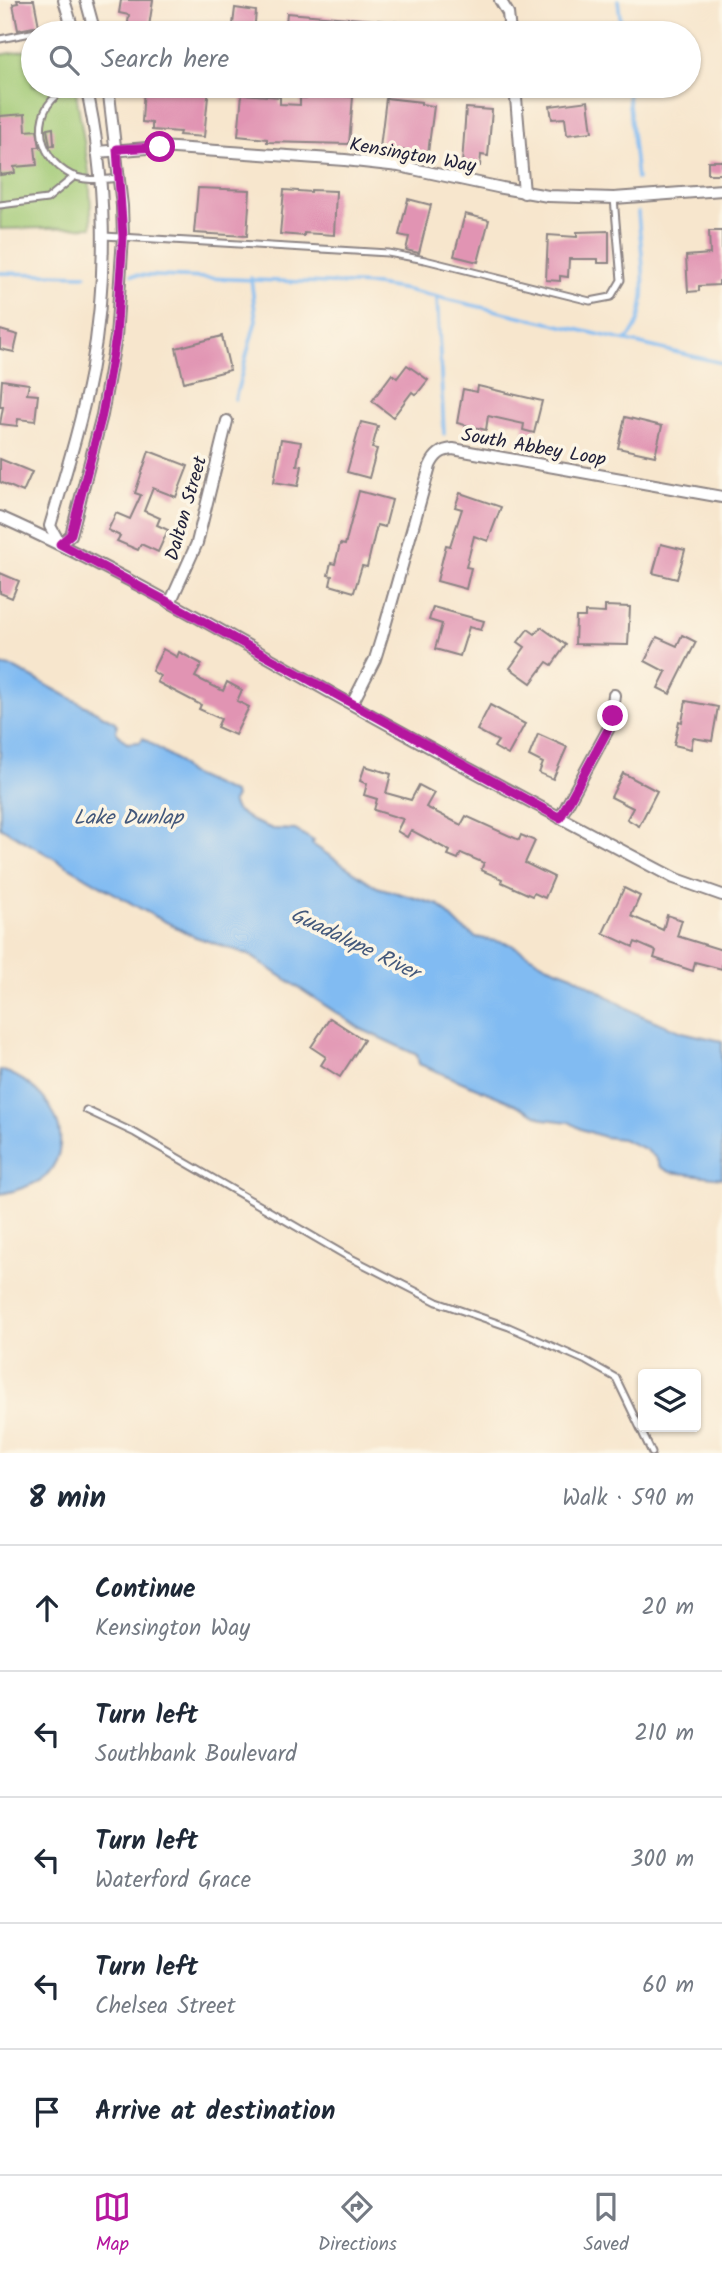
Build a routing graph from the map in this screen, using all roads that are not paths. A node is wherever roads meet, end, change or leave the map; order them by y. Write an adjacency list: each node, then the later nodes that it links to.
1 (64, 0): 4 (street)
2 (86, 0): 5 (street)
3 (501, 1): 6 (street)
4 (71, 21)
5 (92, 21)
6 (509, 21)
7 (21, 36): 8 (lane)
8 (0, 39)
9 (51, 98): 15 (lane)
10 (88, 98): 14 (street)
11 (110, 98): 13 (street)
12 (516, 98): 19 (street)
13 (117, 149): 14 (street, Kensington Way); 16 (street); 19 (street, Kensington Way)
14 (97, 152): 17 (street)
15 (75, 176): 17 (lane); 21 (lane)
16 (120, 178): 17 (lane); 23 (street)
17 (100, 180): 22 (street)
18 (722, 190): 20 (street, Kensington Way)
19 (524, 193): 20 (street, Kensington Way)
20 (614, 198): 23 (lane)
21 (0, 205)
22 (102, 236): 23 (lane); 27 (street)
23 (123, 237): 27 (street)
24 (227, 421): 28 (street, Dalton Street)
25 (722, 498): 30 (street, South Abbey Loop)
26 (0, 517): 27 (street)
27 (60, 544): 28 (street)
28 (170, 603): 30 (street)
29 (614, 695): 31 (street)
30 (352, 704): 31 (street)
31 (560, 818): 32 (street)
32 (722, 895)
33 (86, 1110): 34 (lane)
34 (652, 1453)

